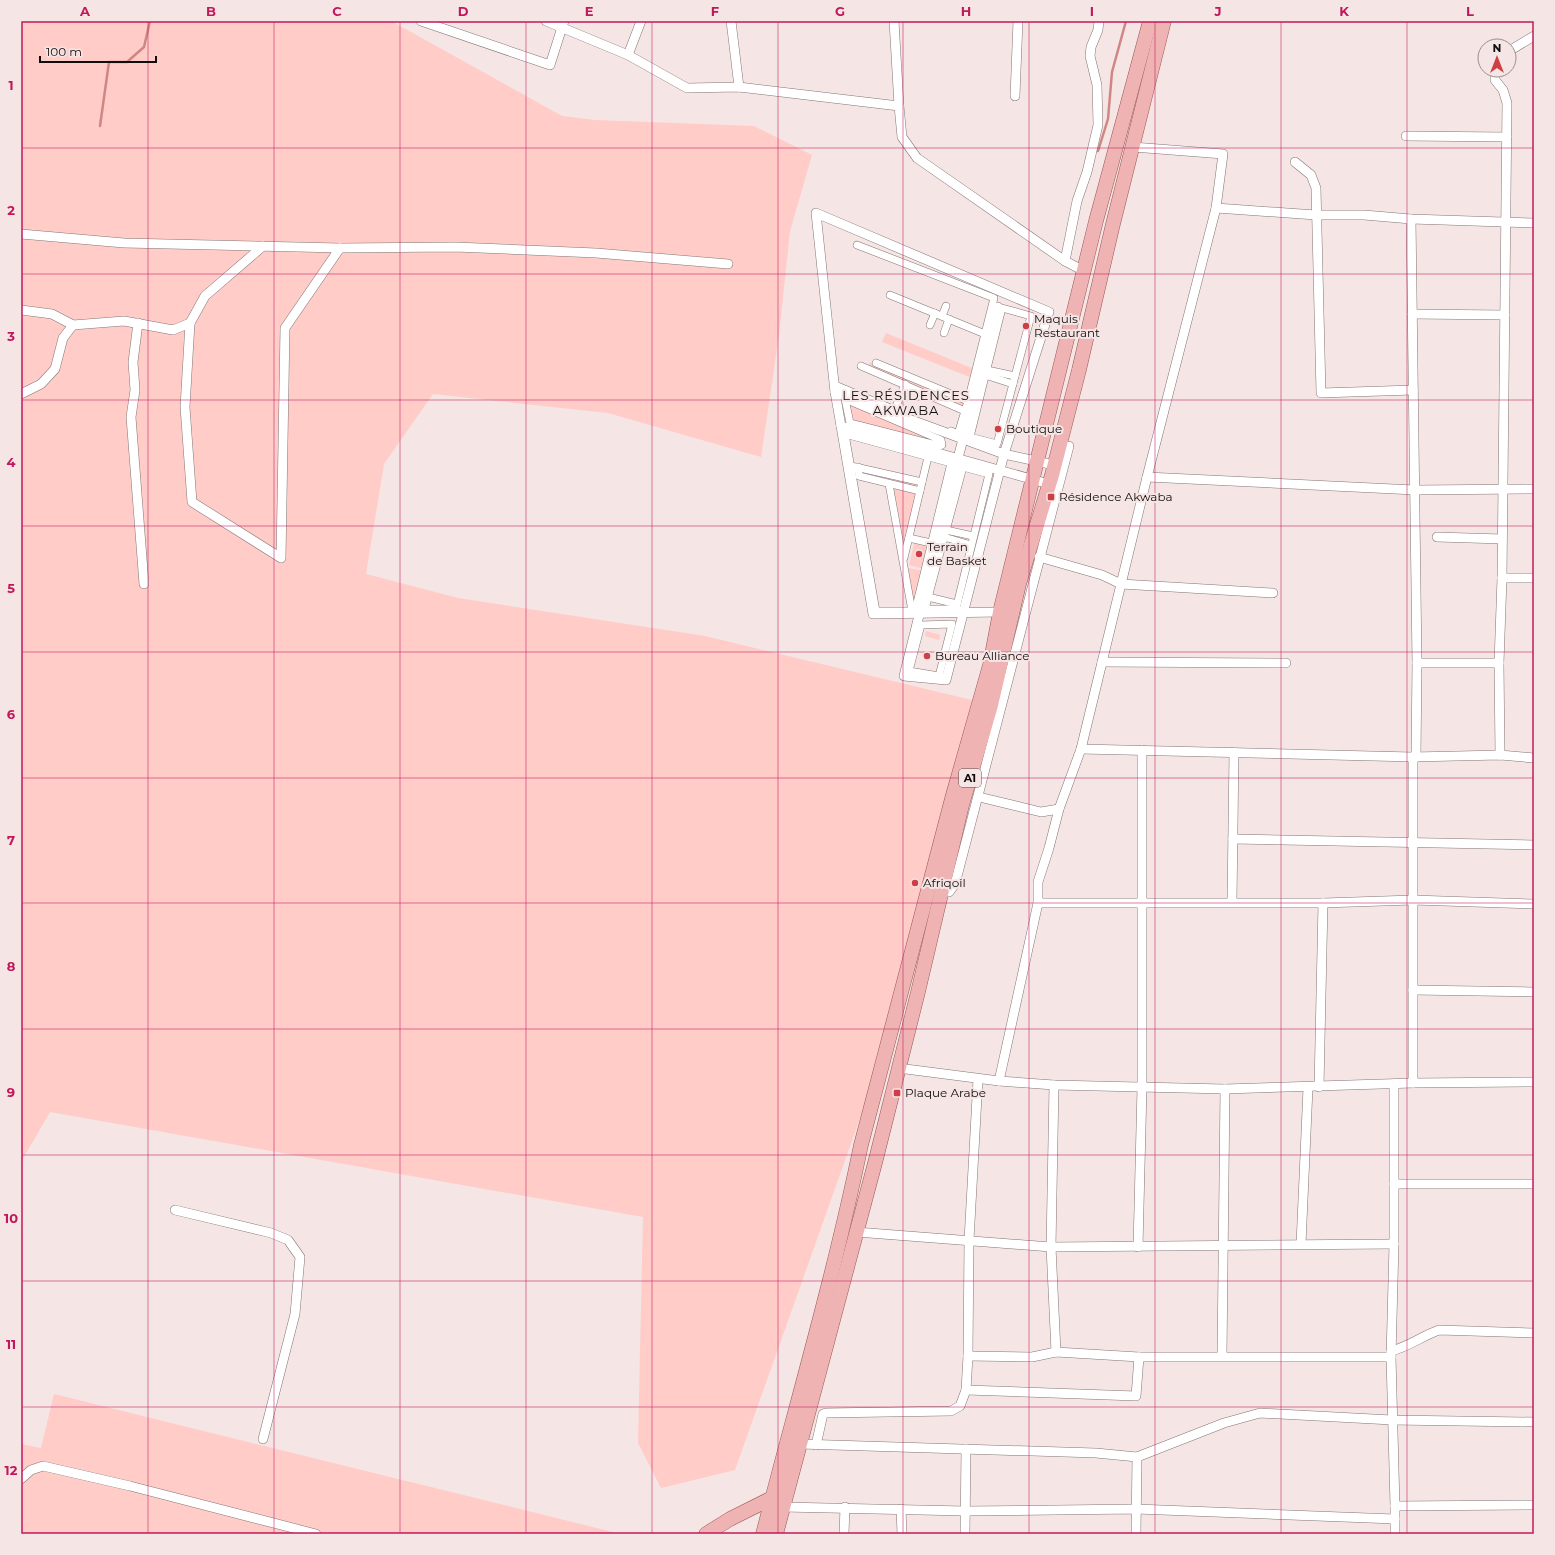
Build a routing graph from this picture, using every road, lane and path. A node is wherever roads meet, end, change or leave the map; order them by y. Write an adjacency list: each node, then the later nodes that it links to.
1 (421, 21): 10 (street)
2 (546, 21): 10 (street)
3 (641, 21): 13 (street)
4 (731, 21): 15 (street)
5 (894, 21): 17 (street)
6 (1018, 21): 16 (street)
7 (1099, 21): 31 (street)
8 (1150, 21): 33 (main road, A1)
9 (1164, 21): 20 (main road, A1)
10 (563, 24): 13 (street)
11 (1534, 36): 12 (street)
12 (1517, 46)
13 (628, 55): 15 (street)
14 (1495, 78): 19 (street)
15 (739, 87): 17 (street)
16 (1015, 96)
17 (899, 106): 31 (street)
18 (1406, 136): 19 (street)
19 (1507, 137): 25 (street)
20 (1133, 147): 22 (street); 67 (main road, A1)
21 (1295, 162): 23 (street)
22 (1216, 208): 23 (street); 70 (street)
23 (1316, 215): 24 (street); 54 (street)
24 (1411, 219): 25 (street); 38 (street)
25 (1506, 222): 26 (street); 40 (street)
26 (1534, 223)
27 (21, 234): 29 (street)
28 (857, 245): 47 (street)
29 (263, 246): 30 (street); 43 (street)
30 (340, 248): 32 (street); 43 (street)
31 (1065, 261): 33 (street)
32 (728, 264)
33 (1084, 272): 66 (main road, A1)
34 (890, 295): 39 (street)
35 (946, 306): 39 (street)
36 (998, 307): 61 (street)
37 (21, 310): 44 (street)
38 (1412, 314): 40 (street); 54 (street)
39 (938, 315): 41 (street); 45 (street)
40 (1505, 315): 77 (street)
41 (950, 319): 46 (street); 47 (street)
42 (138, 323): 43 (street); 44 (street); 91 (street)
43 (190, 323)
44 (73, 325): 55 (street)
45 (930, 325)
46 (944, 333)
47 (985, 334): 57 (street)
48 (876, 363): 57 (street)
49 (861, 366): 52 (street)
50 (986, 373): 51 (street); 51 (street); 51 (street)
51 (1014, 380)
52 (904, 384): 58 (street); 59 (street)
53 (835, 388): 58 (street); 60 (street); 61 (street); 63 (street)
54 (1413, 390): 76 (street)
55 (21, 394)
56 (845, 399): 56 (street)
57 (968, 401): 59 (street)
58 (894, 409): 59 (street)
59 (965, 411)
60 (841, 426): 65 (street); 96 (street)
61 (964, 439): 63 (street); 65 (street)
62 (1069, 446): 87 (street)
63 (1004, 454): 66 (street); 69 (street)
64 (928, 457): 68 (street); 72 (street); 85 (street)
65 (958, 458): 69 (street); 96 (street)
66 (1037, 461): 67 (street); 71 (main road, A1)
67 (1054, 465): 74 (main road, A1)
68 (854, 467): 72 (street); 73 (street); 96 (street)
69 (1000, 469): 71 (street); 97 (street)
70 (1147, 477): 76 (street); 92 (street)
71 (1032, 479): 74 (street); 98 (main road, A1)
72 (922, 482): 78 (street)
73 (889, 484): 78 (street); 88 (street)
74 (1049, 484): 115 (main road, A1)
75 (1534, 489): 77 (street)
76 (1415, 490): 77 (street); 102 (street)
77 (1502, 490): 84 (street)
78 (920, 491): 81 (street)
79 (946, 530): 80 (street); 80 (street); 82 (street)
80 (973, 536): 86 (street)
81 (909, 538): 85 (street); 88 (street)
82 (944, 538): 86 (street); 94 (street)
83 (1437, 538): 84 (street)
84 (1502, 539): 89 (street)
85 (931, 543): 96 (street)
86 (971, 544): 95 (street)
87 (1039, 557): 92 (street); 110 (street)
88 (904, 562): 96 (street)
89 (1502, 578): 90 (street); 103 (street)
90 (1534, 578)
91 (144, 584)
92 (1121, 584): 93 (street); 100 (street)
93 (1273, 593)
94 (928, 597): 95 (street); 95 (street)
95 (957, 604)
96 (915, 612): 97 (street); 97 (street)
97 (963, 612): 98 (street)
98 (1000, 612): 160 (main road, A1)
99 (921, 625): 99 (street)
100 (1102, 662): 101 (street); 104 (street)
101 (1286, 663)
102 (1418, 663): 103 (street); 108 (street)
103 (1499, 664): 107 (street)
104 (1081, 749): 105 (street); 111 (street)
105 (1142, 750): 106 (street); 119 (street)
106 (1234, 752): 108 (street); 112 (street)
107 (1500, 755): 108 (street); 109 (street)
108 (1414, 757): 113 (street)
109 (1534, 758)
110 (979, 797): 111 (street); 115 (street)
111 (1059, 809): 118 (street)
112 (1233, 839): 113 (street); 117 (street)
113 (1413, 843): 114 (street); 116 (street)
114 (1534, 844)
115 (940, 892): 124 (main road, A1)
116 (1413, 900): 120 (street); 121 (street); 122 (street)
117 (1232, 902): 119 (street); 120 (street)
118 (1038, 903): 119 (street); 126 (street)
119 (1143, 903): 131 (street)
120 (1323, 903): 132 (street)
121 (1534, 904)
122 (1413, 990): 123 (street); 128 (street)
123 (1534, 992)
124 (898, 1068): 125 (street); 138 (main road, A1)
125 (978, 1079): 126 (street); 139 (street)
126 (1000, 1081): 130 (street)
127 (1534, 1082): 128 (street)
128 (1413, 1083): 129 (street)
129 (1394, 1084): 132 (street); 135 (street)
130 (1054, 1085): 131 (street); 143 (street)
131 (1142, 1087): 134 (street); 144 (street)
132 (1319, 1087): 133 (street)
133 (1308, 1088): 134 (street); 140 (street)
134 (1225, 1089): 142 (street)
135 (1394, 1184): 136 (street); 141 (street)
136 (1534, 1184)
137 (175, 1210): 154 (street)
138 (856, 1232): 139 (street); 155 (main road, A1)
139 (968, 1240): 143 (street); 148 (street)
140 (1302, 1244): 141 (street); 142 (street)
141 (1394, 1244): 147 (street)
142 (1222, 1245): 144 (street); 149 (street)
143 (1052, 1247): 144 (street); 146 (street)
144 (1138, 1247)
145 (1534, 1333): 147 (street)
146 (1056, 1352): 148 (street); 150 (street)
147 (1391, 1354): 149 (street); 152 (street)
148 (968, 1356): 151 (street)
149 (1222, 1356): 150 (street)
150 (1139, 1357): 151 (street)
151 (966, 1390): 156 (street)
152 (1392, 1420): 153 (street); 158 (street); 162 (street)
153 (1534, 1422)
154 (263, 1439)
155 (800, 1444): 156 (street); 160 (main road, A1)
156 (816, 1445): 157 (street)
157 (966, 1449): 158 (street); 166 (street)
158 (1137, 1457): 165 (street)
159 (21, 1479): 168 (street)
160 (778, 1502): 163 (street); 169 (main road); 170 (main road, A1); 171 (main road, A1)
161 (1534, 1505): 162 (street)
162 (1396, 1506): 167 (street)
163 (845, 1507): 164 (street); 172 (street)
164 (901, 1509): 166 (street); 173 (street)
165 (1136, 1509): 166 (street); 167 (street); 175 (street)
166 (965, 1511): 174 (street)
167 (1395, 1519): 176 (street)
168 (316, 1534)
169 (706, 1534)
170 (763, 1534)
171 (776, 1534)
172 (844, 1534)
173 (902, 1534)
174 (965, 1534)
175 (1136, 1534)
176 (1395, 1534)

